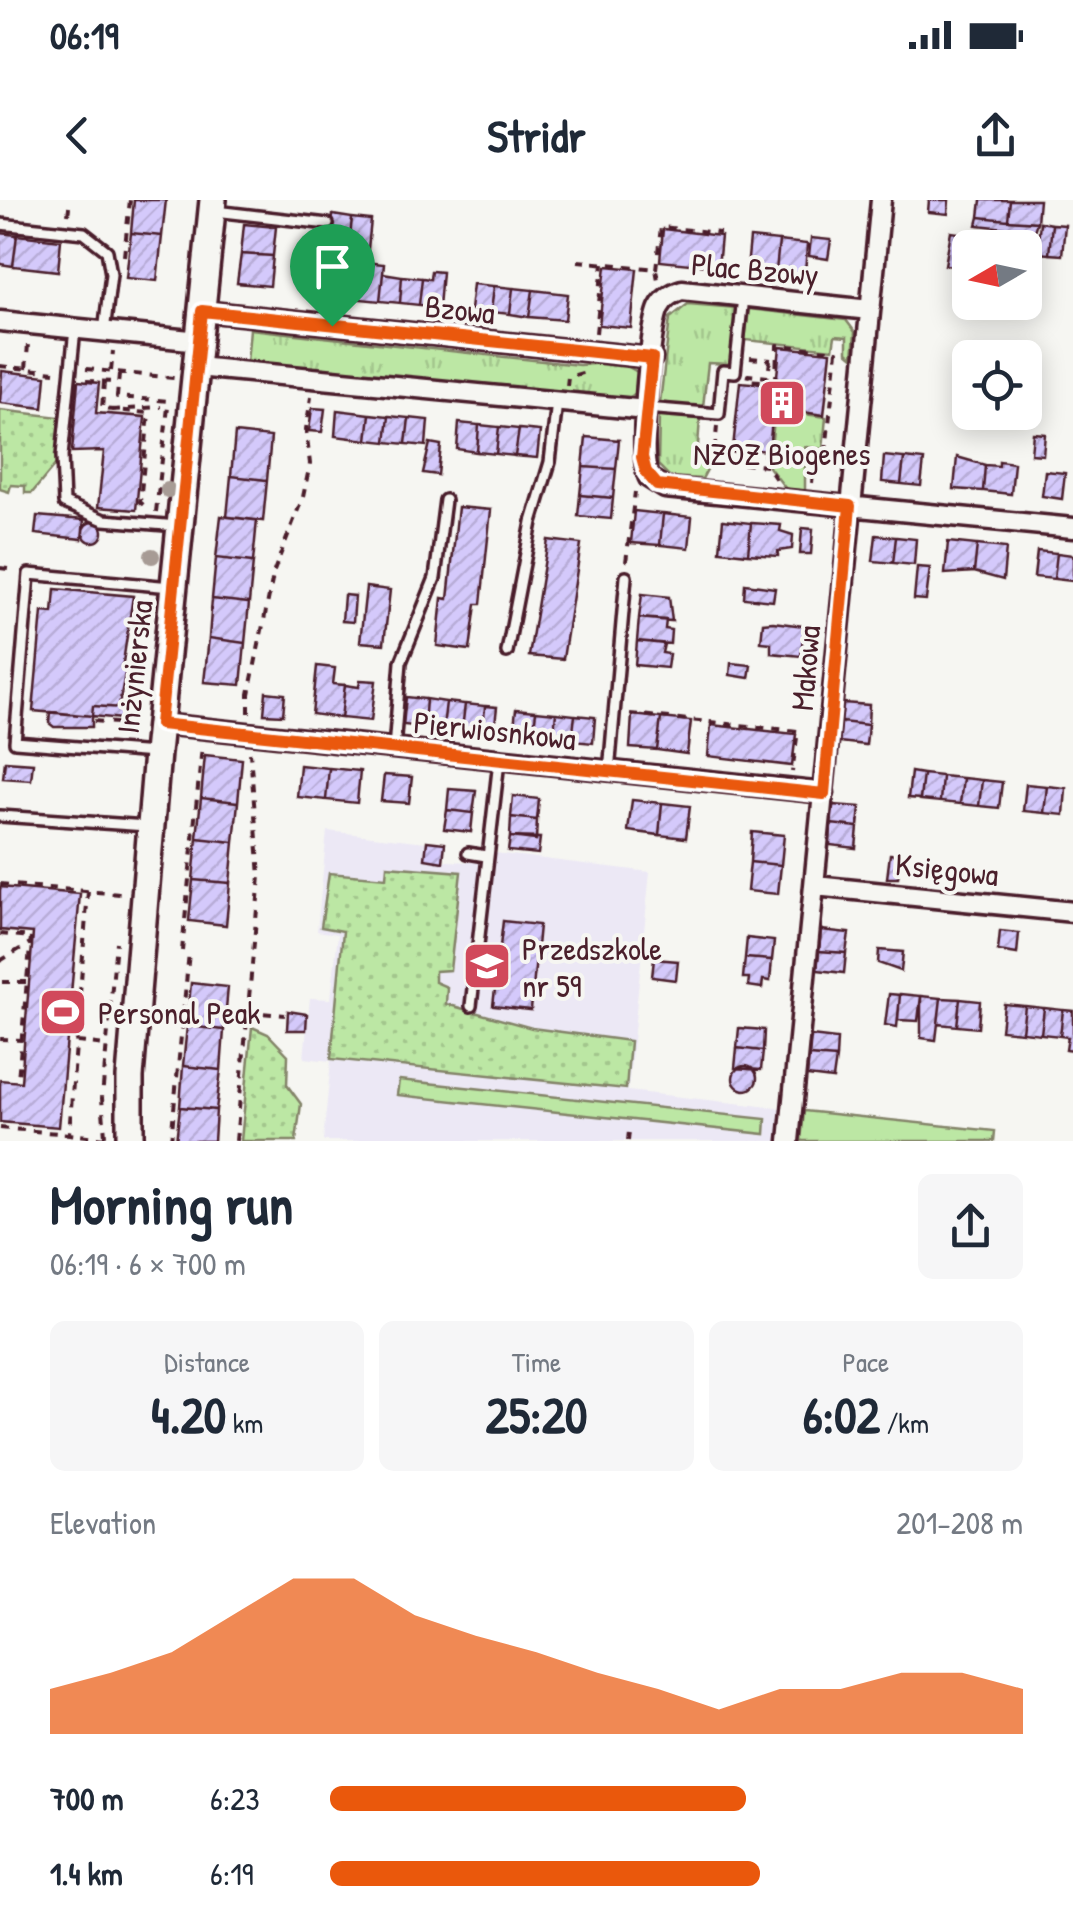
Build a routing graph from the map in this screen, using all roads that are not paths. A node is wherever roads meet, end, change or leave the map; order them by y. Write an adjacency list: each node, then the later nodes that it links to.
1 (880, 200): 6 (street, Makowa)
2 (212, 206): 4 (lane); 7 (street, Inżynierska)
3 (0, 224): 10 (lane)
4 (328, 224)
5 (742, 306): 14 (lane)
6 (870, 310): 12 (street, Plac Bzowy); 16 (street, Makowa)
7 (202, 311): 11 (street, Inżynierska); 12 (street, Bzowa)
8 (0, 322): 9 (street)
9 (75, 329): 10 (street); 17 (lane)
10 (109, 339): 11 (street)
11 (198, 354): 13 (street); 17 (street, Inżynierska)
12 (652, 358): 14 (street, Plac Bzowy)
13 (556, 402): 14 (street); 21 (lane)
14 (646, 409): 16 (street, Plac Bzowy)
15 (445, 500): 23 (lane)
16 (850, 506): 18 (street, Plac Bzowy); 27 (street, Makowa)
17 (181, 526): 20 (street, Inżynierska)
18 (1073, 528)
19 (626, 577): 26 (lane)
20 (174, 588): 22 (street, Inżynierska); 24 (lane)
21 (507, 652)
22 (152, 725): 23 (street, Pierwiosnkowa); 24 (street, Inżynierska)
23 (394, 749): 25 (street, Pierwiosnkowa)
24 (157, 754): 29 (street, Inżynierska)
25 (499, 761): 26 (street, Pierwiosnkowa); 31 (lane)
26 (608, 772): 27 (street, Pierwiosnkowa)
27 (824, 794): 32 (street, Makowa)
28 (0, 816): 29 (lane)
29 (151, 826): 35 (street, Inżynierska)
30 (468, 854): 31 (lane)
31 (486, 860): 34 (lane)
32 (815, 886): 33 (street, Księgowa); 36 (street, Makowa)
33 (1073, 912)
34 (471, 1006)
35 (118, 1139)
36 (789, 1141)

